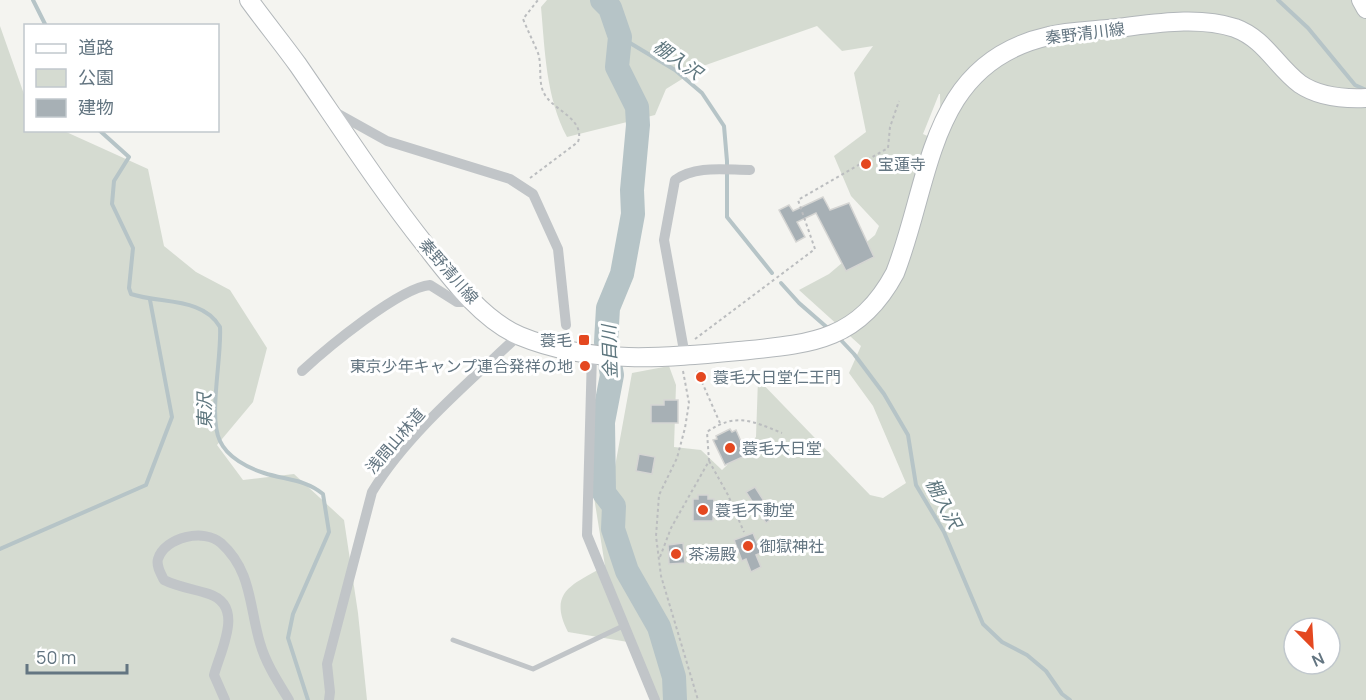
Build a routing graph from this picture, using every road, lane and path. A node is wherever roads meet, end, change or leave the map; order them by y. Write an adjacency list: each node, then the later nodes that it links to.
1 (249, 0): 7 (main road, 秦野清川線)
2 (538, 0): 9 (path)
3 (1361, 0): 4 (main road)
4 (1366, 9)
5 (1366, 98): 14 (main road, 秦野清川線)
6 (899, 101): 14 (path)
7 (327, 109): 9 (street); 10 (main road, 秦野清川線)
8 (750, 170): 14 (street)
9 (521, 185): 11 (street)
10 (475, 302): 12 (main road, 秦野清川線); 15 (street)
11 (566, 325)
12 (519, 335): 13 (main road, 秦野清川線); 25 (street, 浅間山林道)
13 (597, 355): 14 (main road, 秦野清川線); 21 (street)
14 (685, 356): 16 (path); 20 (path)
15 (302, 371)
16 (720, 423): 17 (path); 18 (path)
17 (782, 434)
18 (709, 461): 19 (path); 20 (path)
19 (744, 532)
20 (659, 560): 27 (path)
21 (623, 626): 22 (lane); 26 (street)
22 (453, 640)
23 (225, 700): 24 (street)
24 (290, 700)
25 (328, 700)
26 (655, 700)
27 (698, 700)

